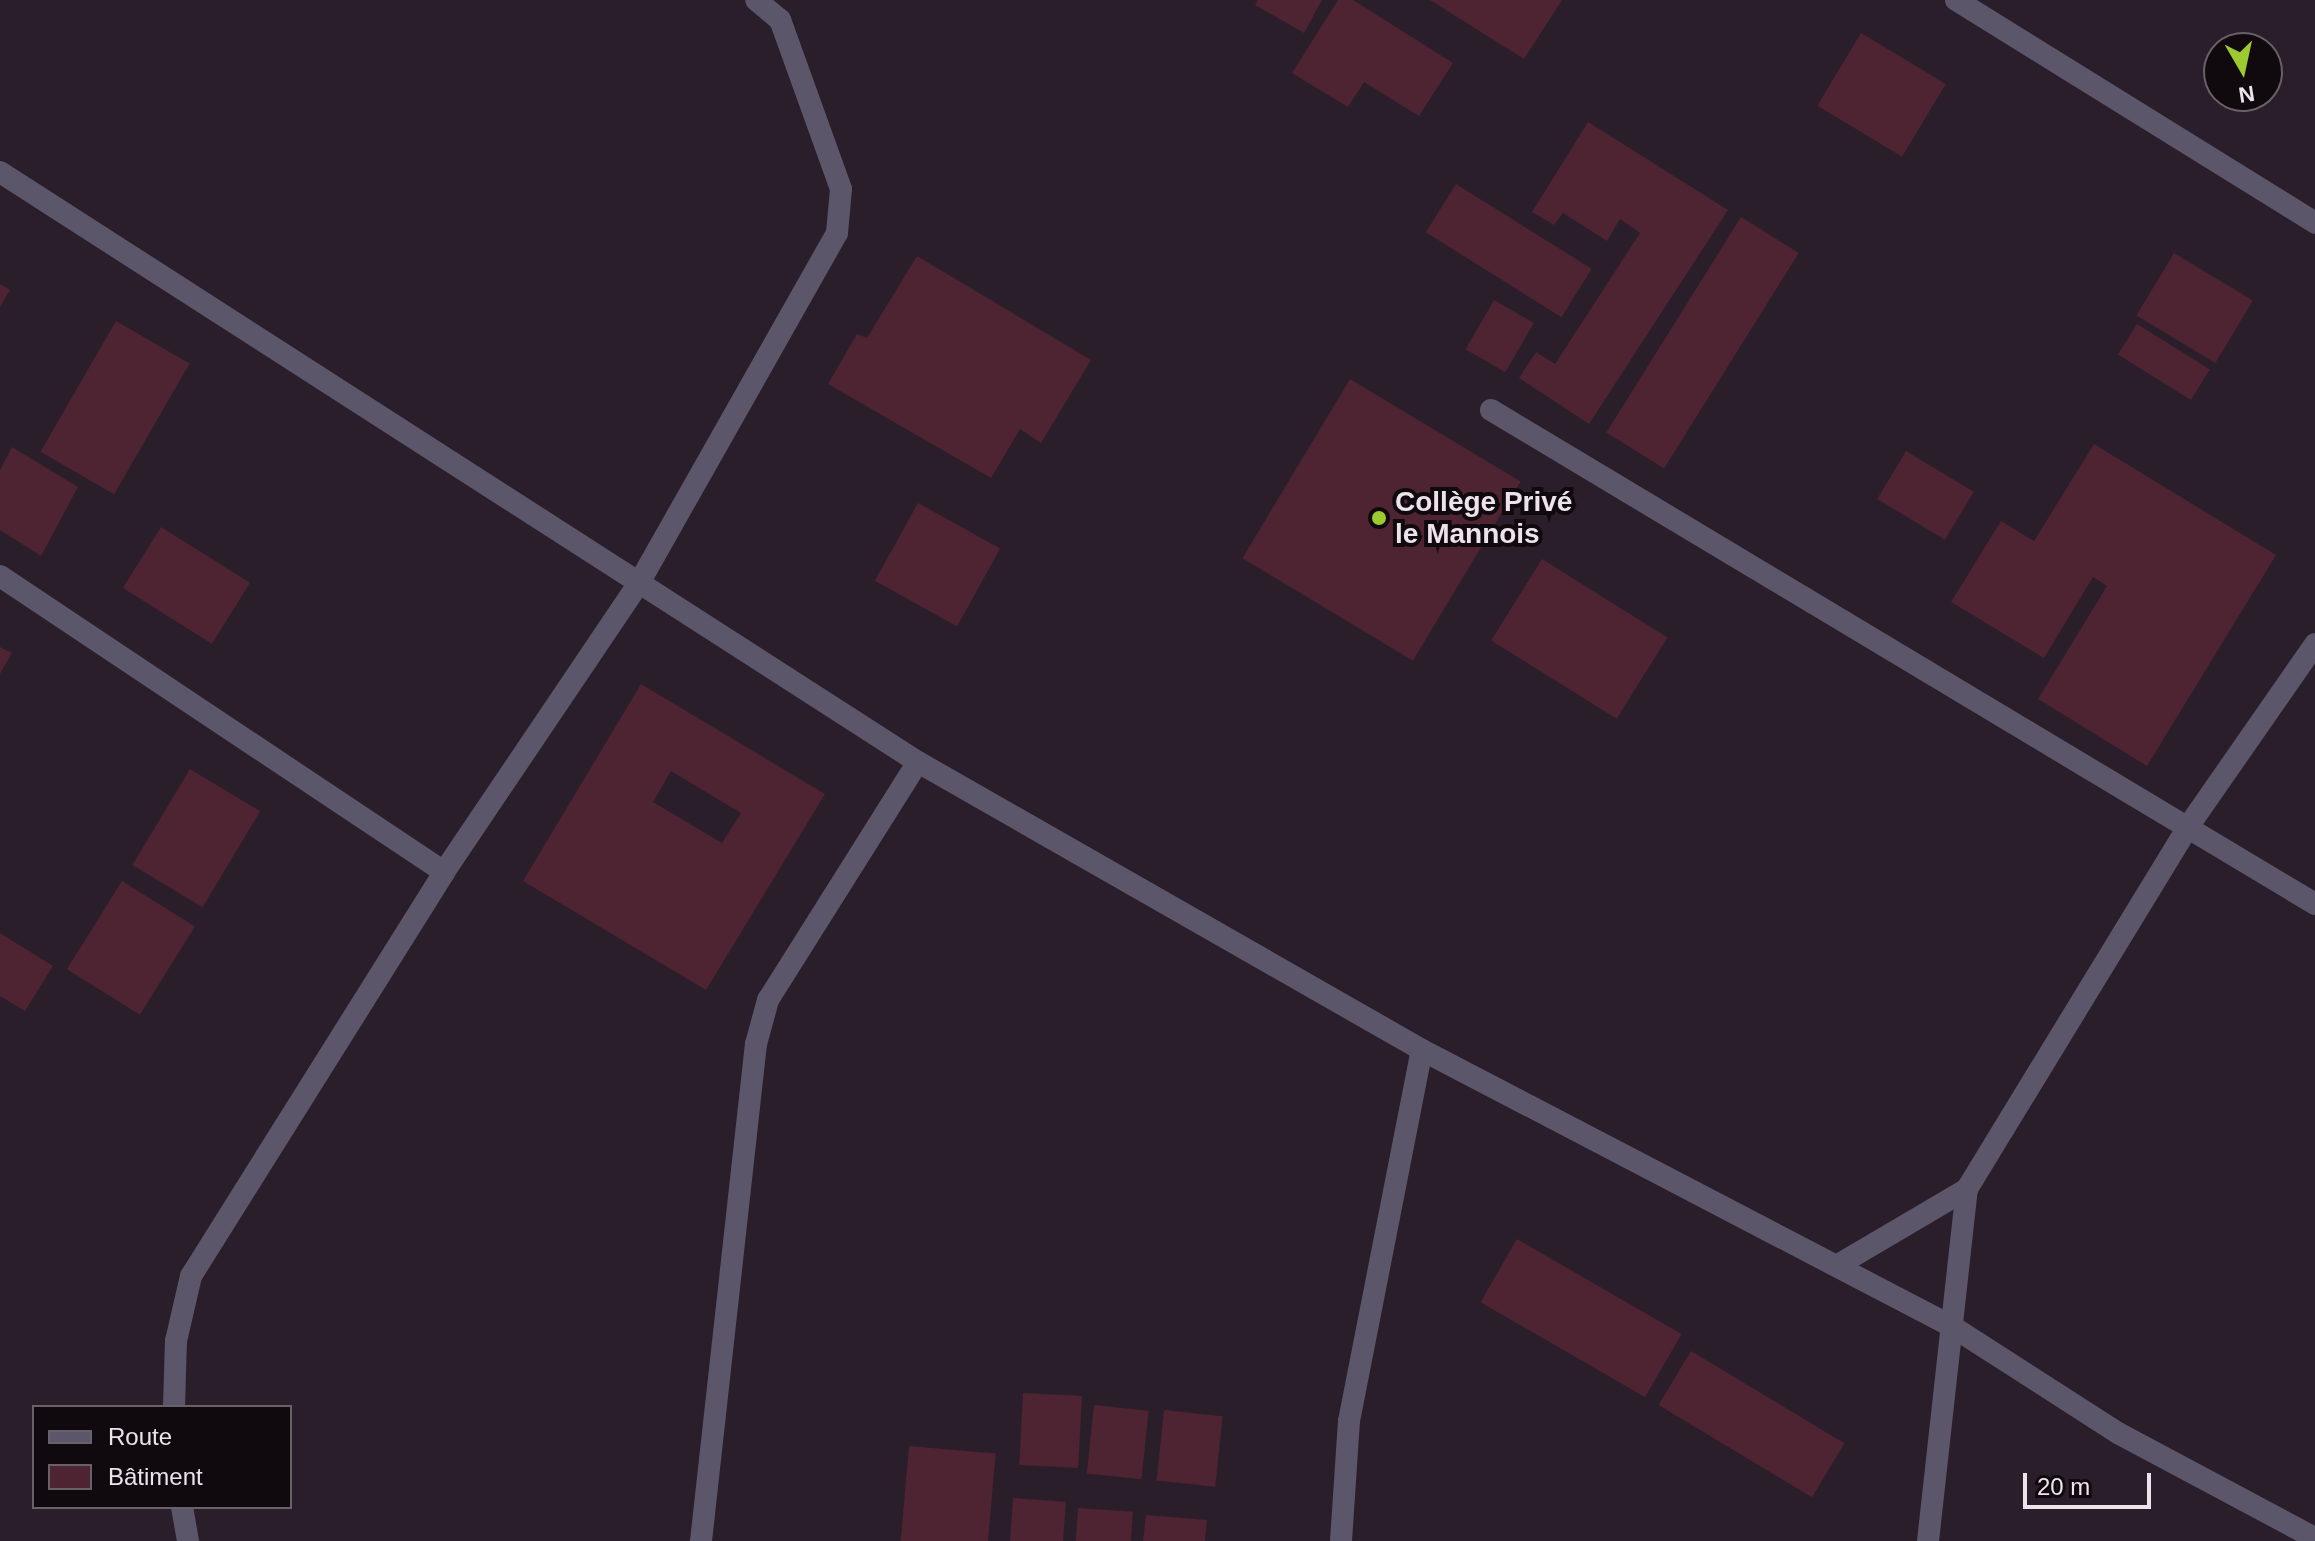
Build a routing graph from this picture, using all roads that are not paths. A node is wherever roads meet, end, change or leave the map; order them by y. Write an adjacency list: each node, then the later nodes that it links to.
1 (756, 0): 3 (street)
2 (1956, 0): 5 (street)
3 (780, 10): 8 (street)
4 (0, 172): 8 (street)
5 (2315, 223)
6 (1491, 410): 11 (street)
7 (0, 576): 12 (street)
8 (639, 583): 10 (street); 12 (street)
9 (2315, 644): 11 (street)
10 (918, 762): 14 (street); 22 (street)
11 (2190, 824): 13 (street); 15 (street)
12 (444, 872): 18 (street)
13 (2315, 904)
14 (1422, 1050): 16 (street); 23 (street)
15 (1967, 1189): 16 (street); 17 (street)
16 (1838, 1265): 17 (street)
17 (1953, 1327): 20 (street); 24 (street)
18 (174, 1405)
19 (182, 1509): 21 (street)
20 (2315, 1538)
21 (188, 1541)
22 (701, 1541)
23 (1341, 1541)
24 (1928, 1541)

